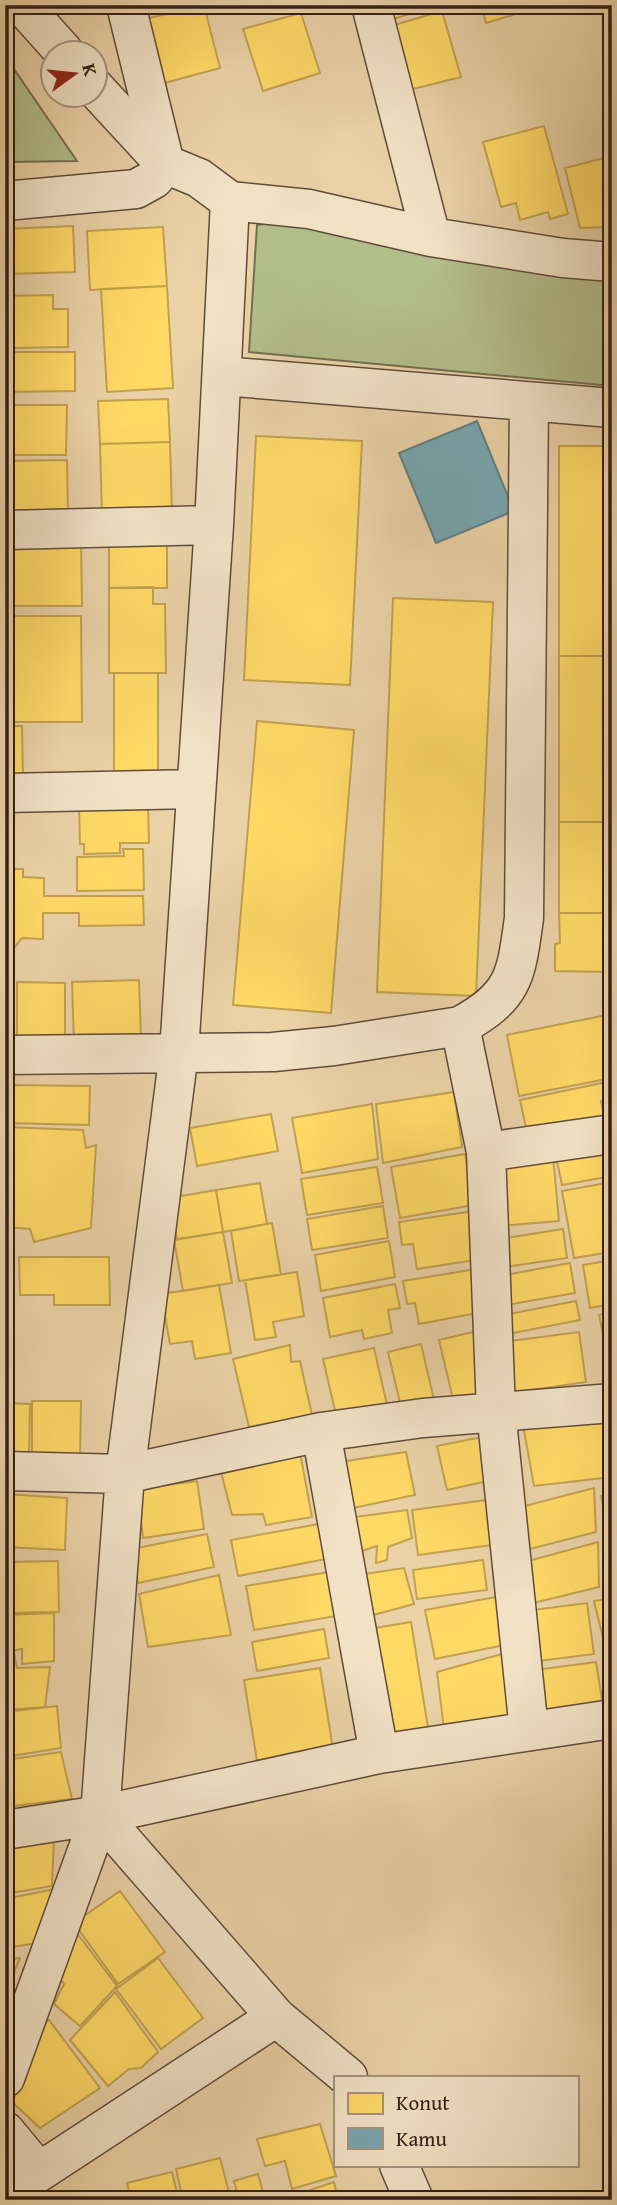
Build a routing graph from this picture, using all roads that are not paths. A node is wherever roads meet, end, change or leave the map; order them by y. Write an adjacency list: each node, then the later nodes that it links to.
1 (22, 5): 4 (street)
2 (126, 5): 6 (street)
3 (371, 5): 9 (street)
4 (51, 38)
5 (108, 102): 6 (street)
6 (165, 164): 7 (street); 8 (street)
7 (5, 201)
8 (230, 201): 9 (street); 11 (street)
9 (431, 237): 10 (street)
10 (612, 262)
11 (222, 376): 12 (street); 14 (street)
12 (529, 402): 13 (street); 18 (street)
13 (612, 408)
14 (214, 525): 15 (street); 16 (street)
15 (5, 530)
16 (196, 789): 17 (street); 19 (street)
17 (5, 793)
18 (460, 1026): 19 (street); 22 (street)
19 (178, 1052): 20 (street); 27 (street)
20 (5, 1055)
21 (612, 1134): 22 (street)
22 (486, 1152): 24 (street)
23 (612, 1403): 24 (street)
24 (496, 1411): 25 (street); 29 (street)
25 (321, 1432): 27 (street); 30 (street)
26 (5, 1471): 27 (street)
27 (125, 1474): 31 (street)
28 (612, 1719): 29 (street)
29 (529, 1731): 30 (street)
30 (379, 1754): 31 (street)
31 (100, 1815): 32 (street); 33 (street); 35 (street)
32 (5, 1830)
33 (276, 2017): 34 (street); 38 (street)
34 (347, 2076)
35 (5, 2078)
36 (5, 2131): 38 (street)
37 (399, 2166): 40 (street)
38 (39, 2172): 39 (street)
39 (5, 2193)
40 (415, 2200)

